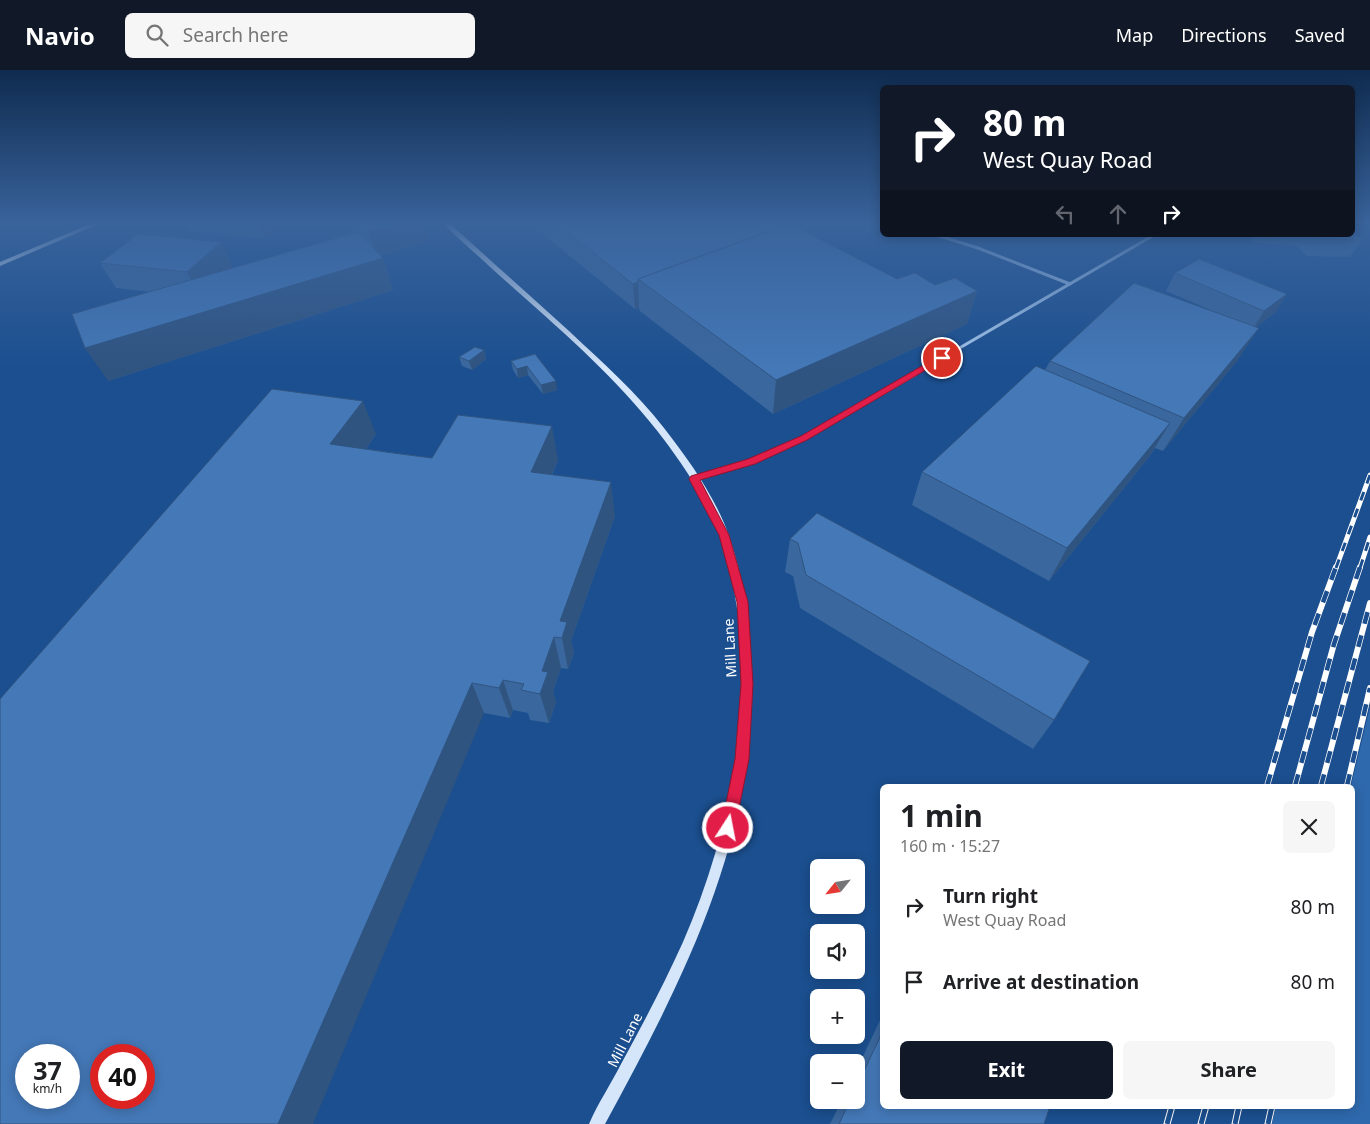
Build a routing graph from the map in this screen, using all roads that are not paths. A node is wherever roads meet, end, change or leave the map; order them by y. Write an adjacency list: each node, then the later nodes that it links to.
1 (500, 271): 5 (street, Mill Lane)
2 (1037, 271): 4 (street)
3 (1092, 271): 4 (street)
4 (1070, 284): 5 (street)
5 (694, 479): 6 (street, Mill Lane)
6 (598, 1124)

